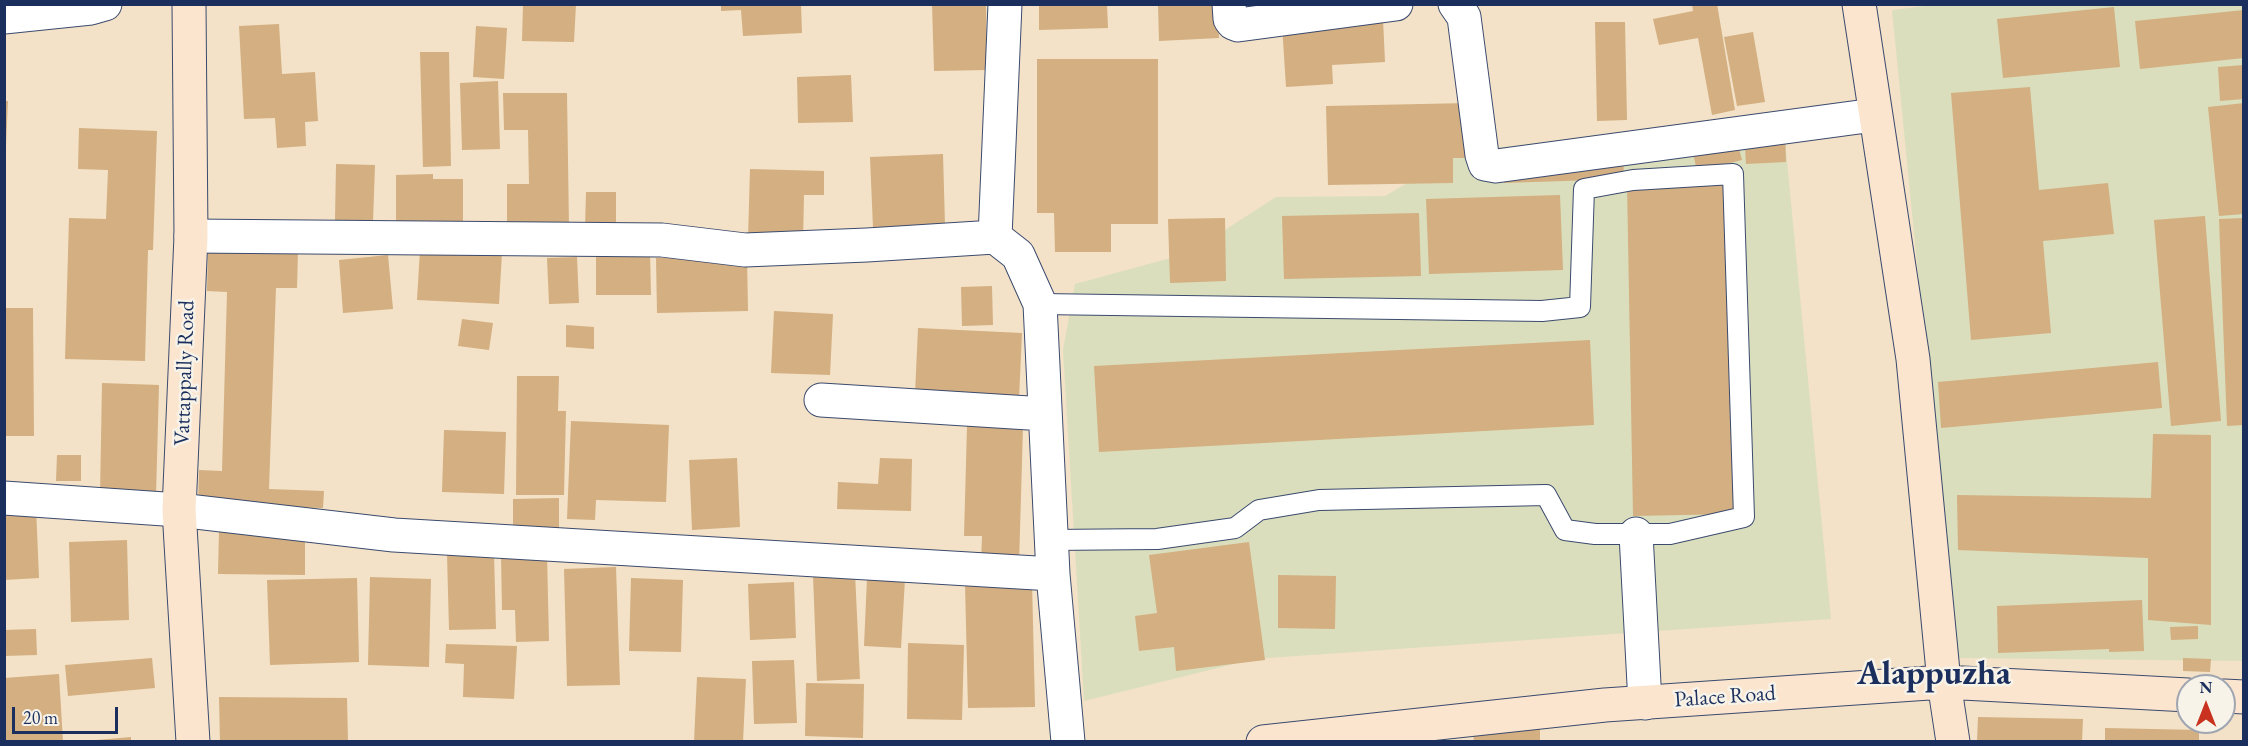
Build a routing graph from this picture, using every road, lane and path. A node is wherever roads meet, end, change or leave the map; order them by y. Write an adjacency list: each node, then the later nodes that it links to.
1 (105, 4): 8 (street)
2 (189, 4): 10 (main road, Vattappally Road)
3 (1005, 4): 11 (street)
4 (1229, 4): 5 (street)
5 (1396, 4)
6 (1455, 4): 9 (street)
7 (1859, 4): 9 (main road)
8 (4, 17)
9 (1874, 115): 20 (main road)
10 (191, 236): 11 (street); 16 (main road, Vattappally Road)
11 (995, 237): 12 (street)
12 (1040, 303): 14 (street); 17 (lane)
13 (821, 400): 14 (street)
14 (1045, 414): 18 (street)
15 (4, 498): 16 (street)
16 (179, 510): 19 (street); 23 (main road, Vattappally Road)
17 (1636, 534): 18 (lane); 22 (street)
18 (1051, 540): 19 (street)
19 (1053, 574): 24 (street)
20 (1944, 682): 21 (main road, Palace Road); 22 (main road, Palace Road); 26 (main road)
21 (2176, 694)
22 (1644, 703): 25 (main road, Palace Road)
23 (193, 741)
24 (1068, 741)
25 (1263, 741)
26 (1953, 741)

